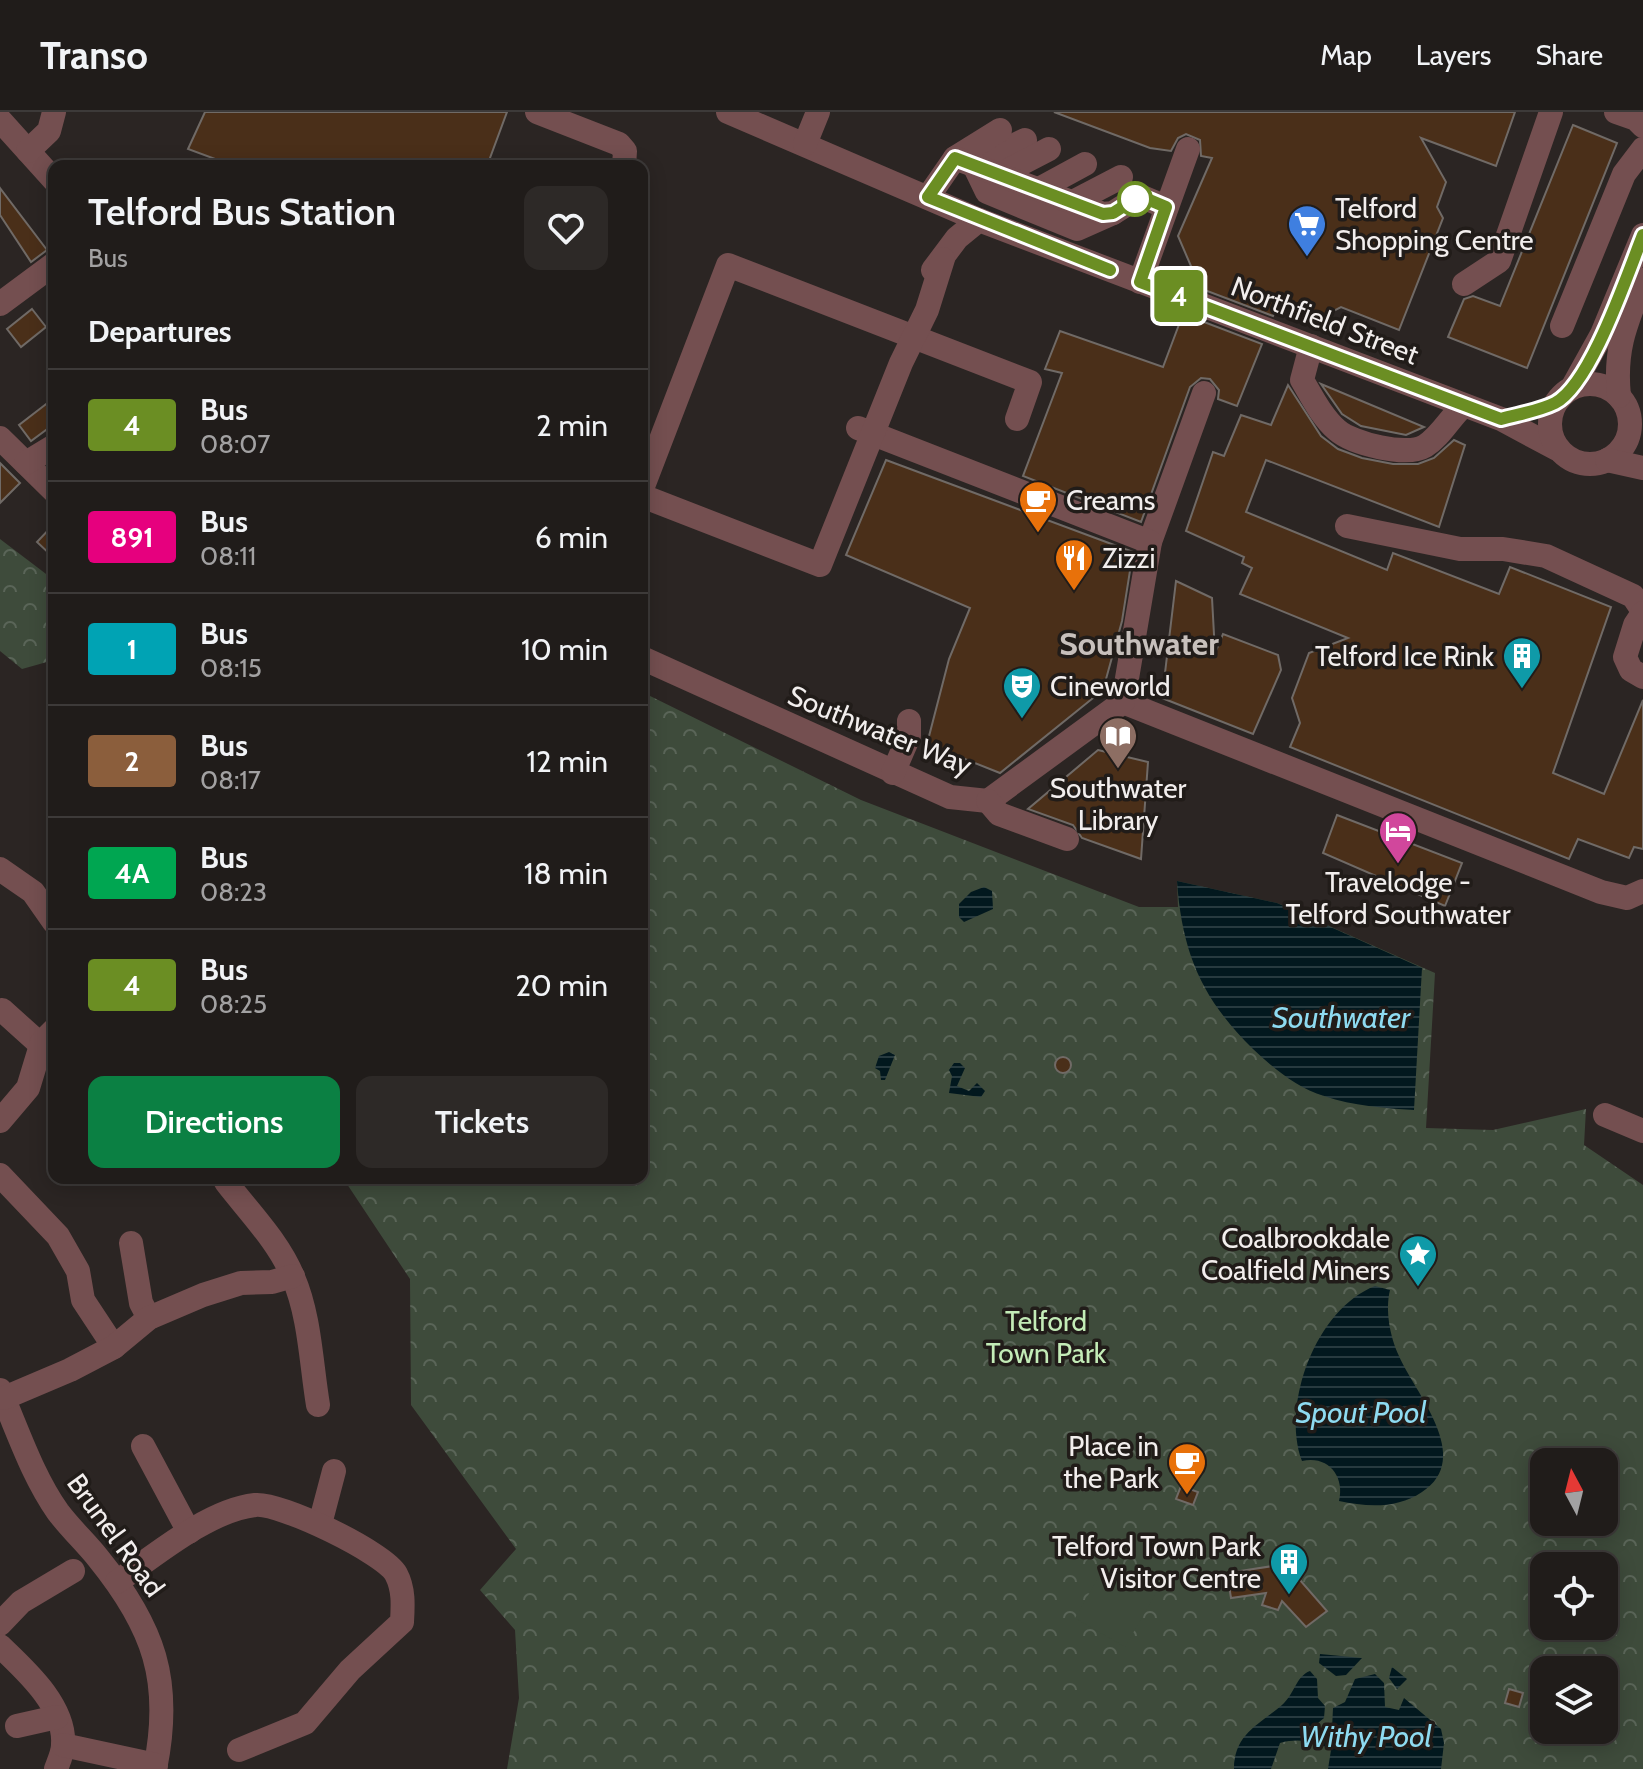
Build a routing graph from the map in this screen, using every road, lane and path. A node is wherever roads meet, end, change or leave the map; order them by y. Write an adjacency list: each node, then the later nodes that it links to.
1 (54, 112): 10 (street)
2 (537, 112): 12 (street)
3 (728, 112): 7 (street, Northfield Street)
4 (818, 112): 7 (street)
5 (1551, 112): 23 (street)
6 (0, 120): 10 (street)
7 (805, 144): 15 (street, Northfield Street)
8 (1188, 149): 16 (street)
9 (1643, 149): 25 (street)
10 (28, 151): 13 (street)
11 (1066, 156): 14 (street); 14 (street); 14 (street); 14 (street)
12 (624, 160)
13 (48, 173)
14 (1020, 182): 15 (street); 17 (street); 17 (street)
15 (928, 197): 18 (street, Northfield Street)
16 (1166, 207): 17 (street); 22 (street)
17 (1113, 213)
18 (979, 220): 22 (street, Northfield Street); 26 (street)
19 (1643, 235): 29 (street)
20 (48, 268): 24 (street)
21 (1643, 280): 31 (street)
22 (1140, 282): 27 (street, Northfield Street)
23 (1464, 284)
24 (0, 304)
25 (1562, 326)
26 (913, 337): 32 (street); 34 (street); 41 (street)
27 (1311, 346): 30 (street, Northfield Street); 30 (street)
28 (1204, 393): 45 (street)
29 (1565, 395): 31 (street); 33 (street); 36 (street)
30 (1463, 406): 33 (street, Northfield Street)
31 (1630, 412): 38 (street)
32 (1017, 419)
33 (1501, 419): 36 (street, Northfield Street)
34 (867, 431): 43 (street); 45 (street)
35 (0, 438): 39 (street)
36 (1557, 449): 38 (street)
37 (48, 450): 39 (street)
38 (1607, 460): 40 (street)
39 (26, 463): 42 (street)
40 (1643, 468)
41 (648, 473)
42 (48, 486)
43 (648, 498)
44 (1347, 526): 46 (street)
45 (1150, 542): 49 (street)
46 (1643, 612): 48 (street)
47 (648, 661): 51 (street, Southwater Way)
48 (1643, 677)
49 (1123, 702): 52 (street); 55 (street)
50 (909, 721): 51 (street)
51 (893, 773): 52 (street, Southwater Way)
52 (998, 795): 53 (street)
53 (1067, 839)
54 (0, 869): 56 (street)
55 (1641, 893)
56 (48, 913)
57 (2, 1010): 58 (street)
58 (47, 1037): 60 (street)
59 (1605, 1115): 61 (street)
60 (0, 1121)
61 (1643, 1131)
62 (0, 1175): 67 (street)
63 (228, 1184): 65 (street)
64 (131, 1243): 66 (street)
65 (293, 1276): 66 (street); 69 (street)
66 (149, 1318): 67 (street)
67 (114, 1347): 68 (street)
68 (1, 1392): 75 (street, Brunel Road)
69 (318, 1405)
70 (143, 1446): 73 (street)
71 (334, 1471): 72 (street)
72 (320, 1524): 73 (street); 81 (street)
73 (189, 1532): 75 (street)
74 (73, 1571): 76 (street)
75 (117, 1582): 82 (street, Brunel Road)
76 (0, 1624)
77 (0, 1646): 78 (street)
78 (57, 1717): 79 (street); 80 (street)
79 (17, 1726)
80 (63, 1745): 82 (street); 83 (street)
81 (239, 1750)
82 (155, 1767)
83 (56, 1769)

